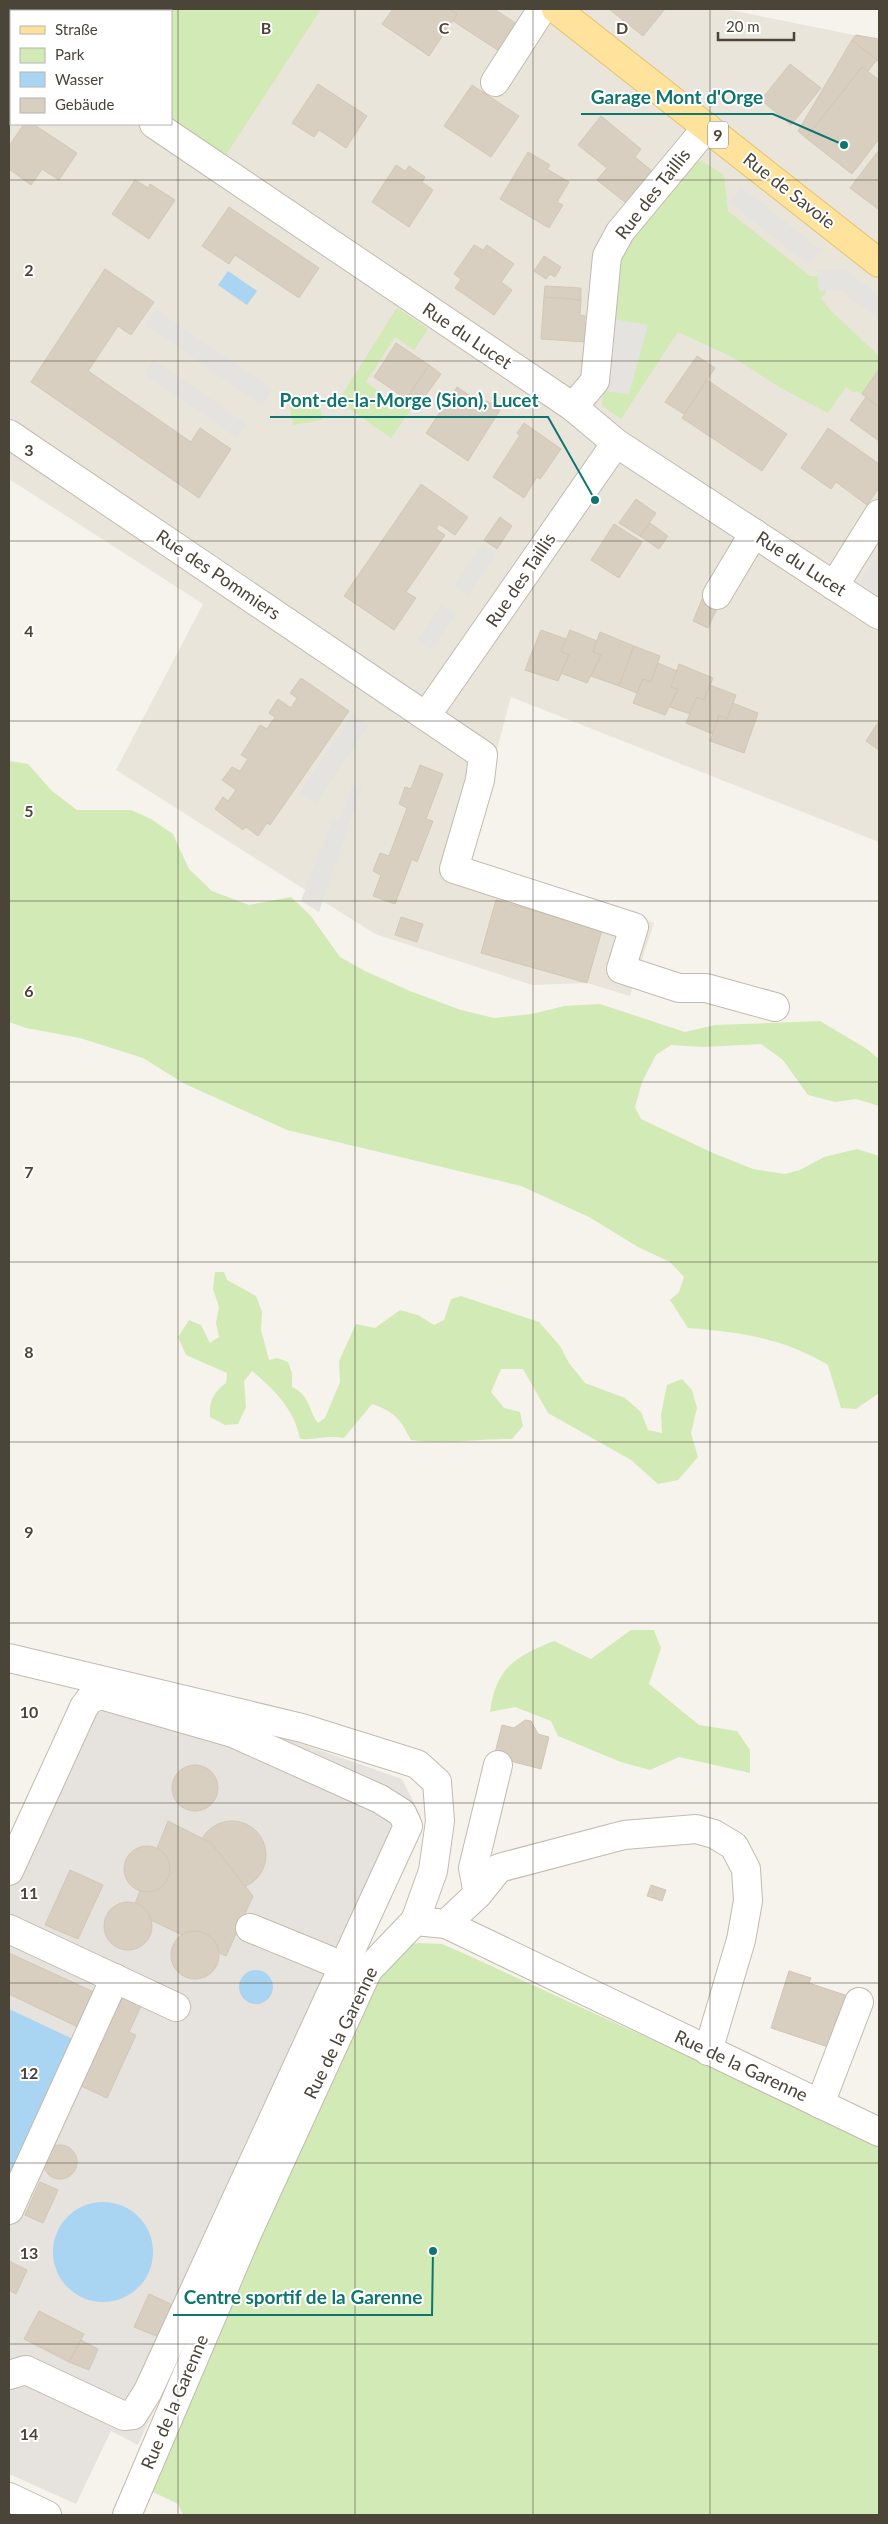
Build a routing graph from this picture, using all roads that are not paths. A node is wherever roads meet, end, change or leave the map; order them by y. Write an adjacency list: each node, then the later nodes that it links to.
1 (542, 9): 3 (street)
2 (556, 9): 5 (main road, Rue de Savoie / 9)
3 (495, 82)
4 (155, 125): 7 (street, Rue du Lucet)
5 (707, 127): 6 (main road, Rue de Savoie / 9); 7 (street, Rue des Taillis)
6 (879, 263)
7 (573, 407): 9 (street, Rue du Lucet)
8 (9, 434): 15 (street, Rue des Pommiers)
9 (616, 443): 11 (street, Rue du Lucet); 15 (street, Rue des Taillis)
10 (879, 514): 12 (street)
11 (754, 533): 12 (street, Rue du Lucet); 13 (street)
12 (834, 586): 14 (street, Rue du Lucet)
13 (717, 595)
14 (879, 615)
15 (426, 716): 16 (street, Rue des Pommiers)
16 (775, 1007)
17 (9, 1658): 21 (street)
18 (498, 1765): 20 (street)
19 (9, 1872): 25 (street)
20 (478, 1894): 22 (street); 29 (street)
21 (415, 1921): 22 (street, Rue de la Garenne); 36 (street, Rue de la Garenne)
22 (446, 1924): 29 (street, Rue de la Garenne)
23 (250, 1928): 25 (street)
24 (9, 1929): 26 (street)
25 (343, 1966): 33 (street)
26 (115, 1978): 28 (street); 32 (street)
27 (859, 2002): 30 (street)
28 (176, 2007)
29 (708, 2051): 30 (street, Rue de la Garenne)
30 (820, 2104): 31 (street, Rue de la Garenne)
31 (879, 2132)
32 (9, 2210)
33 (9, 2375)
34 (9, 2497): 35 (street)
35 (47, 2515)
36 (127, 2515)

